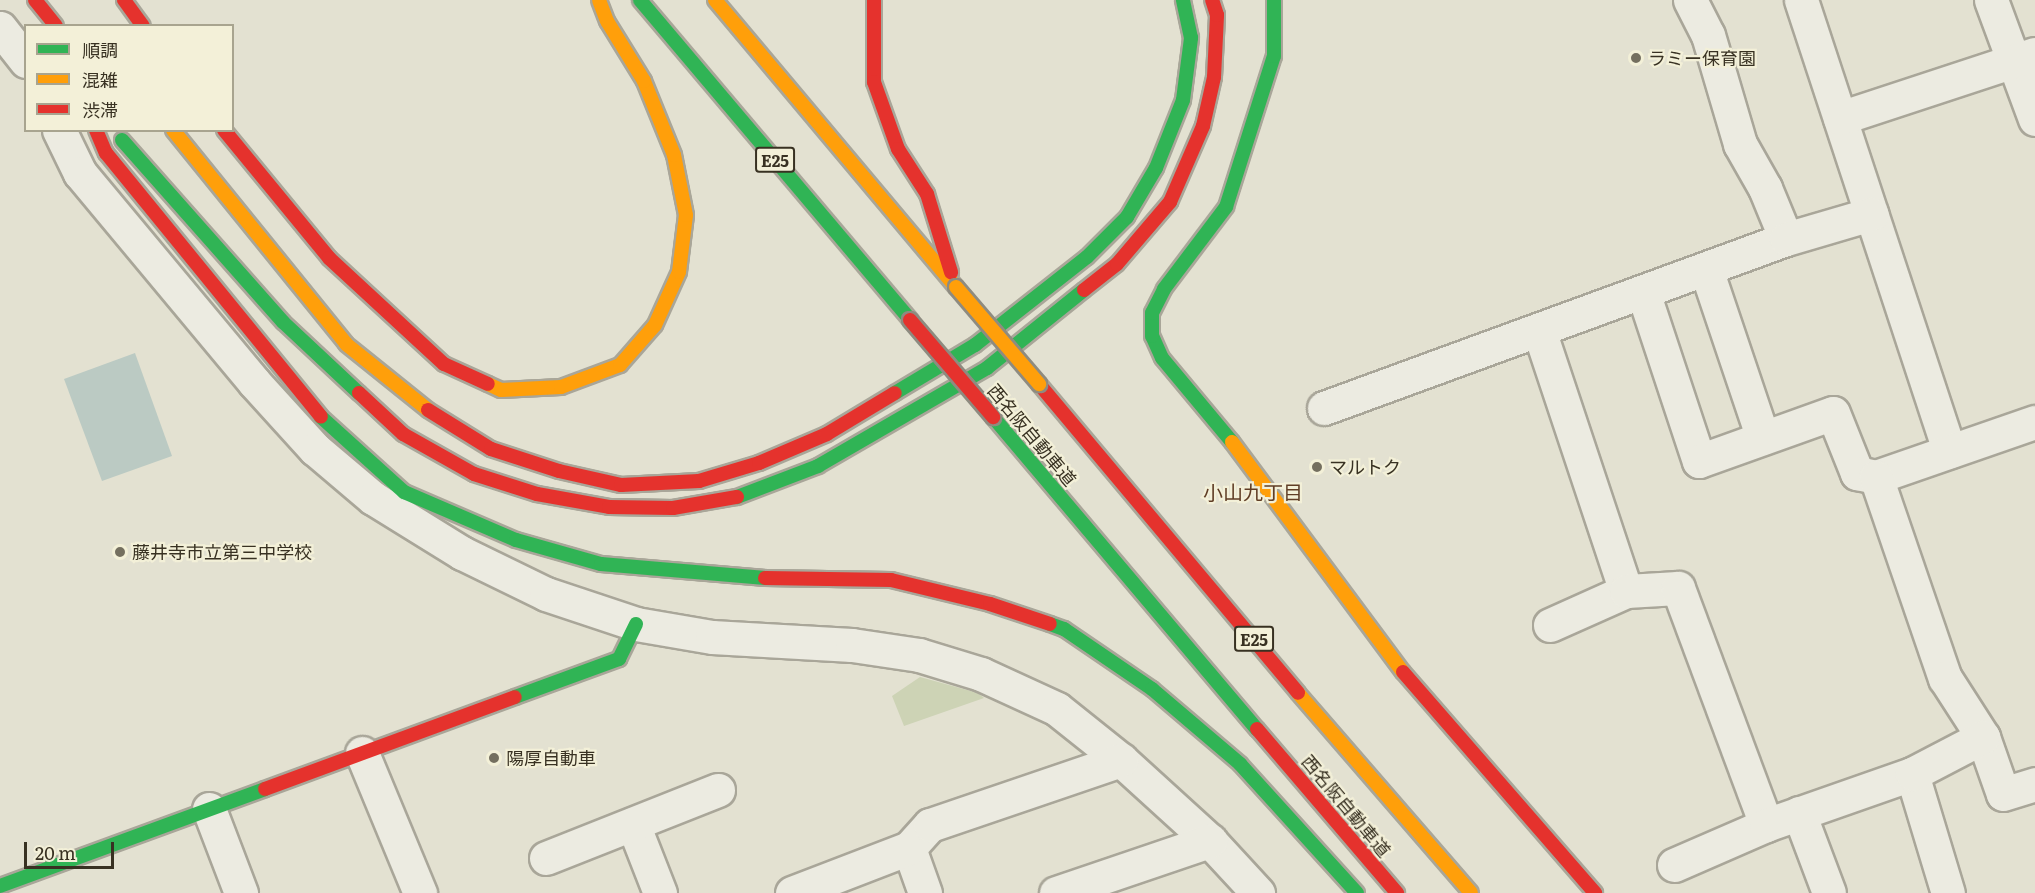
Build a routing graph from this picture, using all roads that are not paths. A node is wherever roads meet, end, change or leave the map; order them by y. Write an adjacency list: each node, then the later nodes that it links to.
1 (35, 0): 15 (main road)
2 (111, 0): 14 (main road)
3 (124, 0): 16 (main road)
4 (599, 0): 26 (main road)
5 (640, 0): 64 (main road, 西名阪自動車道 / E25, bridge)
6 (715, 0): 30 (main road, 西名阪自動車道 / E25)
7 (874, 0): 30 (main road)
8 (1183, 0): 25 (main road)
9 (1212, 0): 24 (main road)
10 (1274, 0): 66 (main road)
11 (1690, 0): 28 (street)
12 (1801, 0): 20 (street)
13 (1991, 0): 19 (street)
14 (118, 17)
15 (54, 24)
16 (142, 24)
17 (0, 28): 18 (street)
18 (24, 58)
19 (2024, 58): 20 (street); 21 (street)
20 (1840, 118): 27 (street)
21 (2035, 119)
22 (59, 132): 39 (street)
23 (97, 132): 63 (main road)
24 (116, 132)
25 (175, 132)
26 (226, 132)
27 (1871, 214): 28 (street); 36 (street)
28 (1786, 239): 29 (street)
29 (1706, 268): 31 (street); 35 (street)
30 (956, 287): 65 (main road, 西名阪自動車道 / E25, bridge)
31 (1642, 292): 32 (street); 35 (street)
32 (1539, 330): 33 (street); 38 (street)
33 (1324, 408)
34 (2035, 422): 36 (street)
35 (1763, 438): 37 (street)
36 (1949, 451): 37 (street)
37 (1876, 477): 41 (street)
38 (1626, 591): 40 (street); 50 (street)
39 (636, 624): 42 (main road); 43 (street)
40 (1550, 626)
41 (1983, 737): 44 (street); 45 (street)
42 (362, 753): 47 (main road); 57 (street)
43 (1121, 760): 51 (street); 52 (street)
44 (1912, 774): 48 (street); 68 (street)
45 (2035, 784)
46 (718, 790): 49 (street)
47 (209, 809): 55 (main road); 56 (street)
48 (1799, 813): 50 (street); 67 (street)
49 (633, 824): 53 (street); 58 (street)
50 (1766, 825): 54 (street)
51 (1210, 841): 61 (street); 62 (street)
52 (909, 848): 59 (street); 60 (street)
53 (546, 858)
54 (1674, 865)
55 (16, 886)
56 (241, 893)
57 (420, 893)
58 (660, 893)
59 (792, 893)
60 (925, 893)
61 (1056, 893)
62 (1258, 893)
63 (1357, 893)
64 (1397, 893)
65 (1471, 893)
66 (1595, 893)
67 (1829, 893)
68 (1948, 893)

